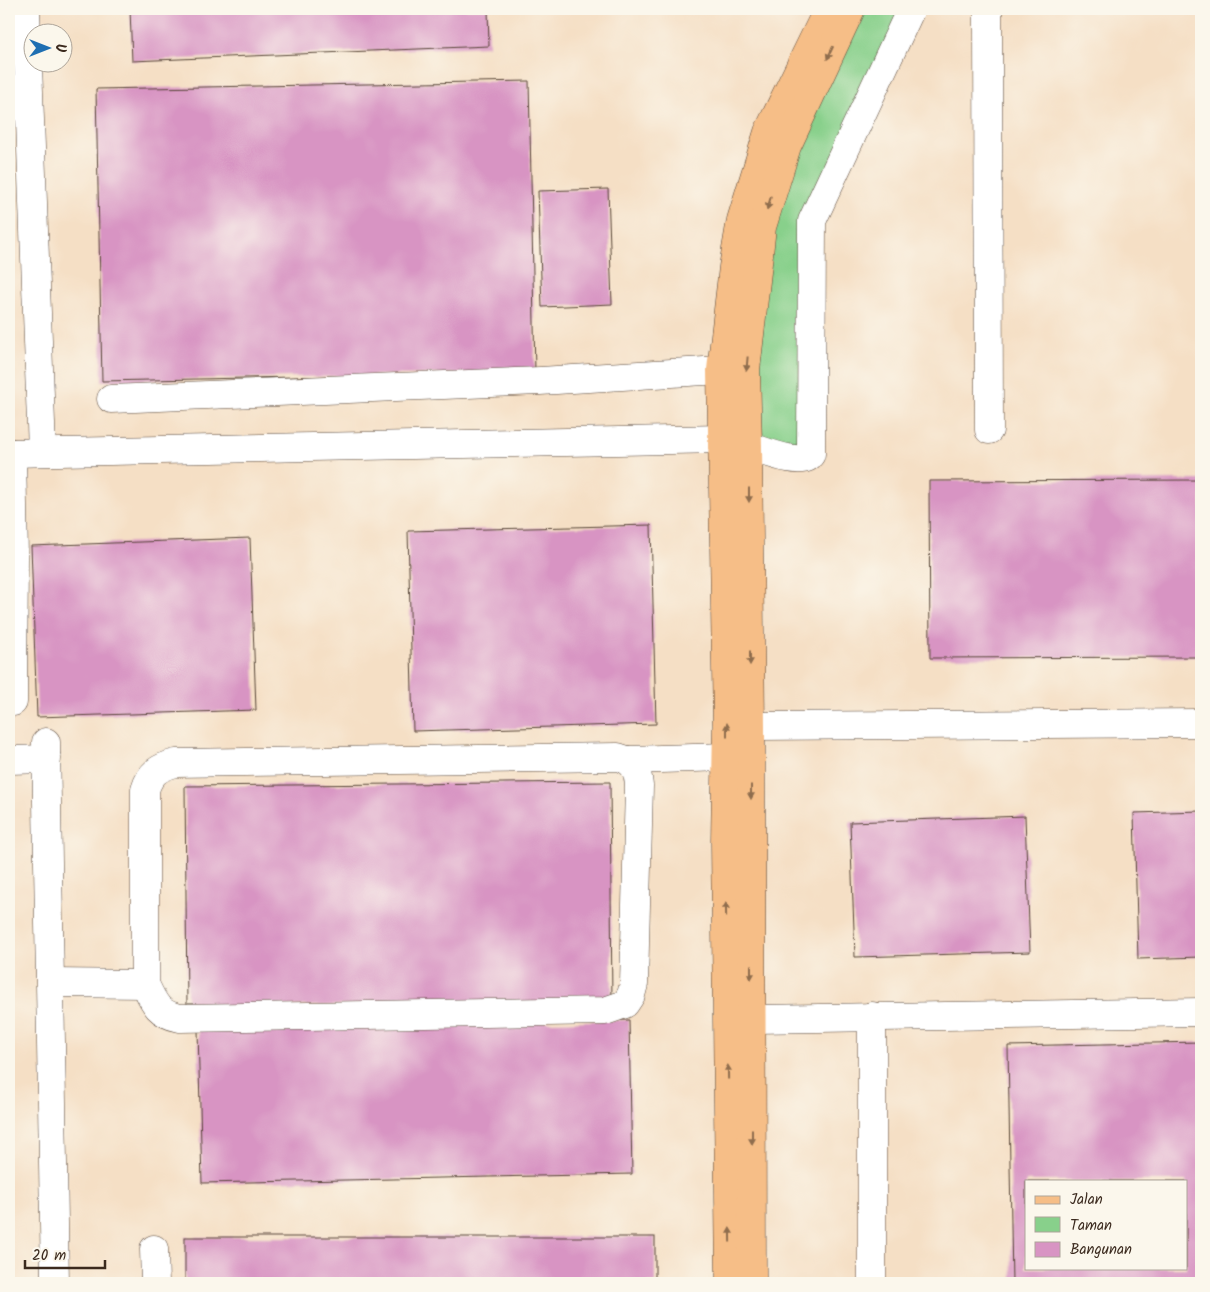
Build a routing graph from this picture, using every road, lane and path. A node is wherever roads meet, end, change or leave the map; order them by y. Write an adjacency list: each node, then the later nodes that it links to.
1 (26, 9): 11 (lane)
2 (828, 9): 6 (main road)
3 (851, 9): 10 (main road, one-way to 10)
4 (911, 9): 10 (lane)
5 (988, 9): 8 (lane)
6 (721, 370): 7 (lane); 9 (main road)
7 (111, 399)
8 (989, 430)
9 (723, 439): 11 (lane); 16 (main road, one-way to 9)
10 (748, 446): 15 (main road, one-way to 15)
11 (42, 451): 12 (lane)
12 (10, 453): 13 (lane)
13 (13, 702)
14 (1201, 723): 15 (lane)
15 (751, 726): 23 (main road, one-way to 23)
16 (726, 757): 18 (lane); 27 (main road, one-way to 16)
17 (9, 760): 19 (lane)
18 (628, 760): 20 (lane); 20 (lane)
19 (51, 983): 20 (lane); 25 (lane)
20 (146, 984)
21 (1201, 1012): 22 (lane)
22 (872, 1016): 23 (lane); 29 (lane)
23 (752, 1019): 28 (main road, one-way to 28)
24 (154, 1249): 26 (lane)
25 (55, 1283)
26 (155, 1283)
27 (730, 1283)
28 (752, 1283)
29 (872, 1283)

